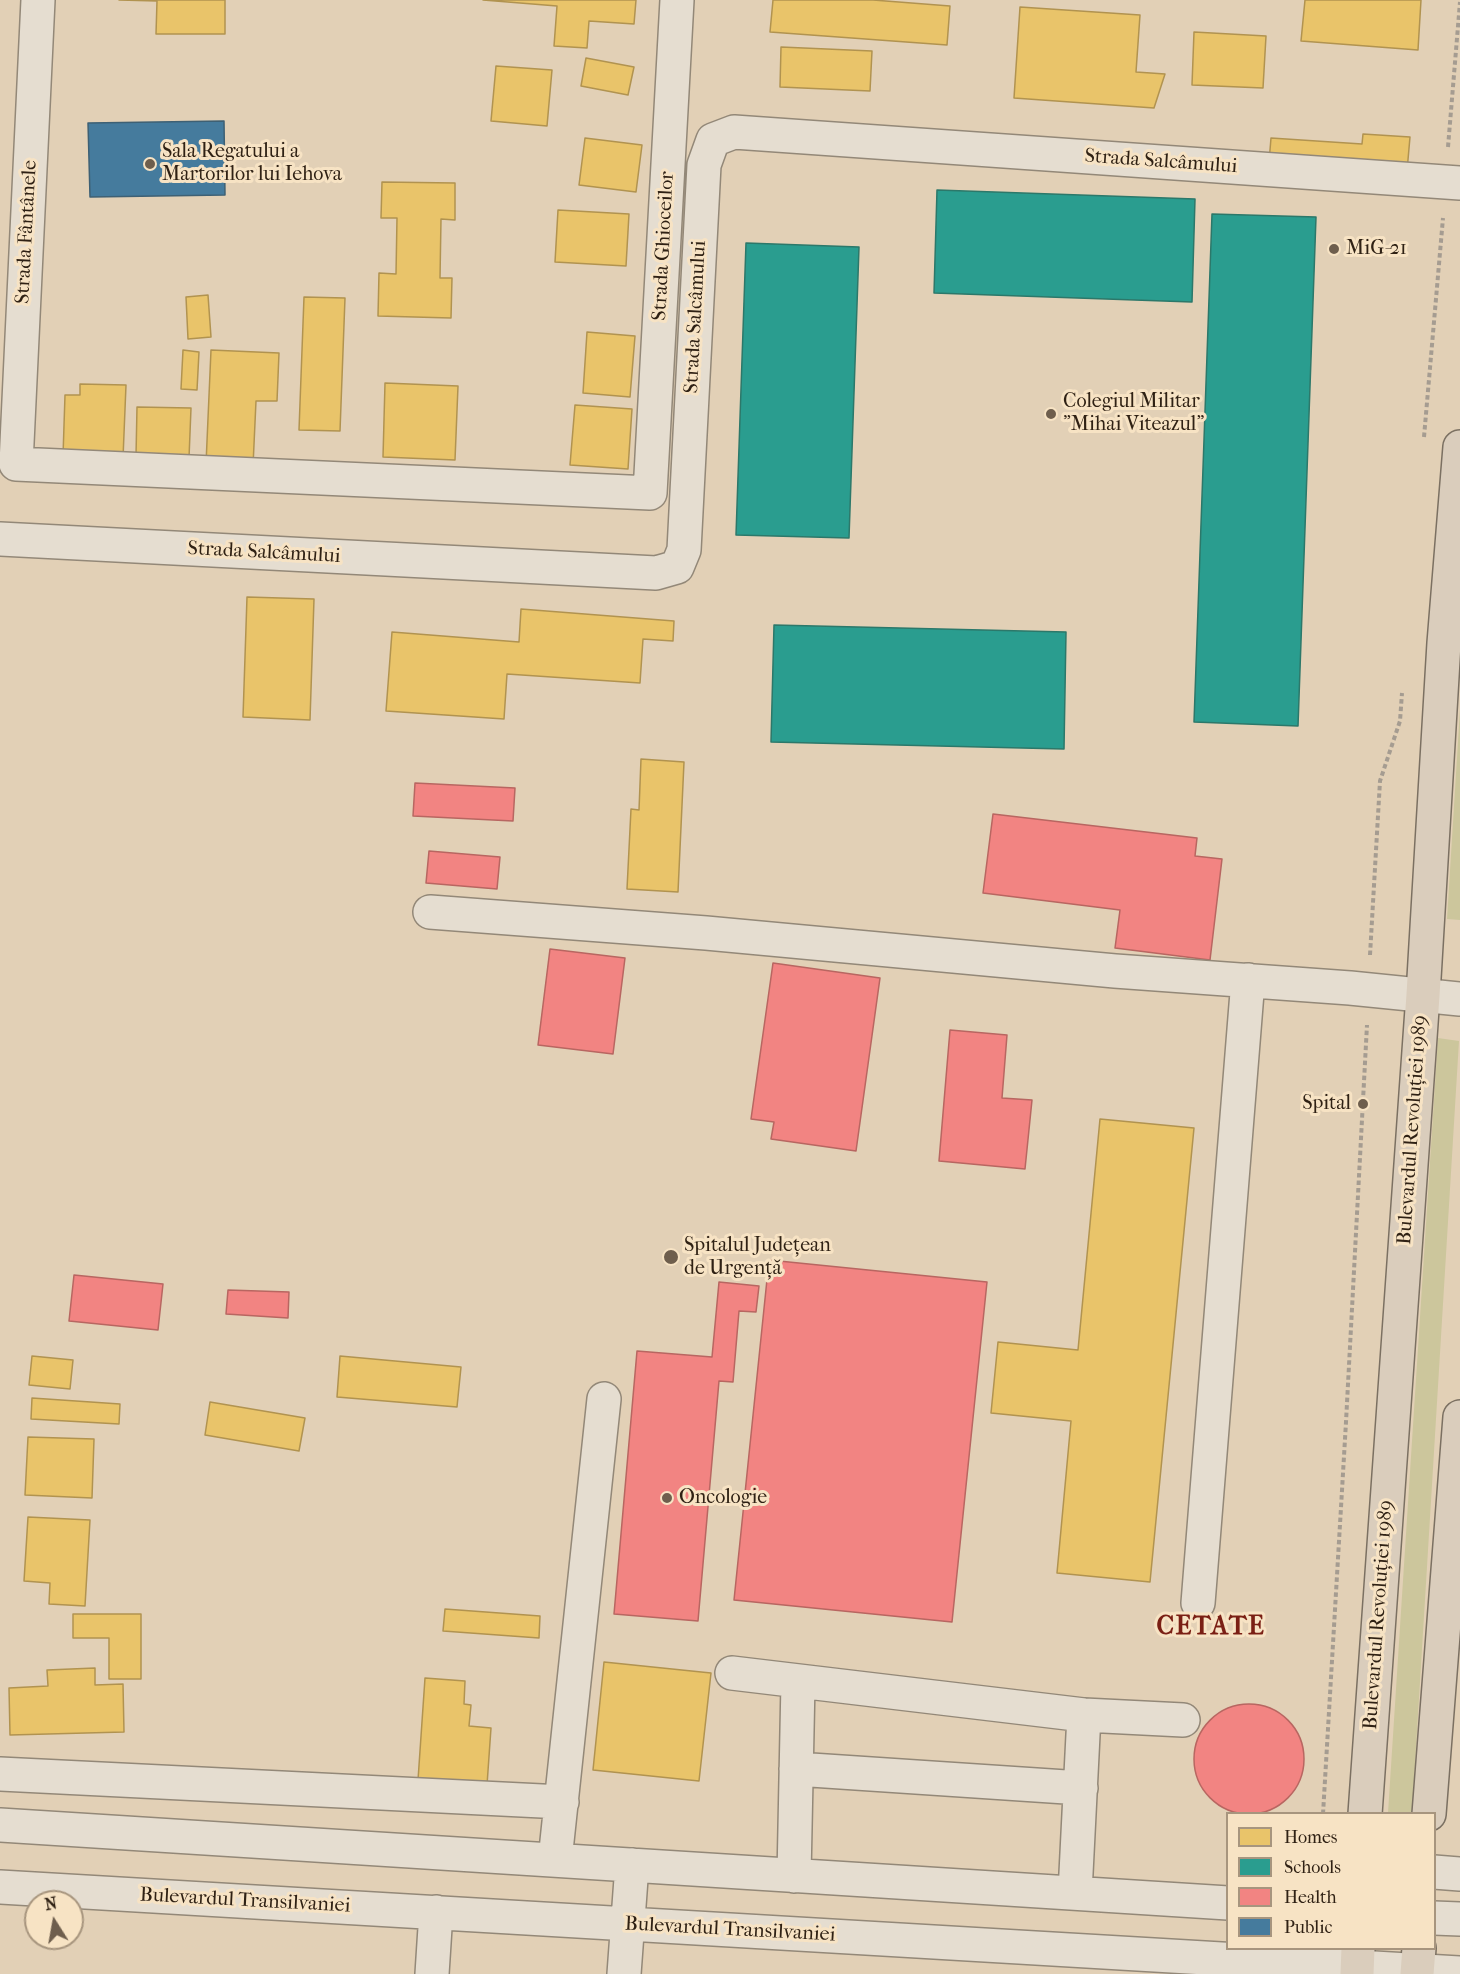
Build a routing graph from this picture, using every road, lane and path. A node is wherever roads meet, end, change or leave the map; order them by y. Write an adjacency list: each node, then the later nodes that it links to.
1 (38, 0): 7 (street, Strada Fântânele)
2 (677, 0): 7 (street, Strada Ghioceilor)
3 (1460, 2): 4 (path)
4 (1453, 182): 6 (path); 8 (street, Strada Salcâmului)
5 (1460, 447): 13 (main road, Bulevardul Revoluției 1989)
6 (1423, 448)
7 (650, 492)
8 (0, 539)
9 (1402, 685): 12 (path)
10 (430, 912): 11 (street)
11 (1248, 980): 12 (street); 17 (street)
12 (1368, 990): 13 (street); 26 (path)
13 (1423, 995): 14 (street); 27 (main road, Bulevardul Revoluției 1989)
14 (1460, 999)
15 (604, 1399): 25 (street)
16 (1460, 1417): 28 (main road)
17 (1198, 1603)
18 (732, 1673): 19 (street)
19 (798, 1682): 20 (street); 22 (street)
20 (1084, 1714): 21 (street); 24 (street)
21 (1183, 1720)
22 (796, 1769): 24 (street); 34 (street)
23 (0, 1774): 25 (street)
24 (1081, 1788): 36 (street)
25 (562, 1802): 30 (street)
26 (1323, 1812)
27 (1365, 1812)
28 (1429, 1812)
29 (0, 1825): 30 (street)
30 (555, 1860): 31 (street)
31 (632, 1865): 34 (street); 41 (street)
32 (1436, 1872): 33 (street)
33 (1460, 1874)
34 (794, 1876): 36 (street)
35 (0, 1887): 38 (street, Bulevardul Transilvaniei)
36 (1075, 1893): 37 (street)
37 (1226, 1903)
38 (436, 1912): 41 (street, Bulevardul Transilvaniei); 45 (street)
39 (1436, 1918): 40 (street)
40 (1460, 1919)
41 (628, 1924): 42 (street, Bulevardul Transilvaniei); 46 (street)
42 (1357, 1963): 43 (street, Bulevardul Transilvaniei)
43 (1418, 1964): 44 (street, Bulevardul Transilvaniei)
44 (1460, 1973)
45 (432, 1974)
46 (624, 1974)

